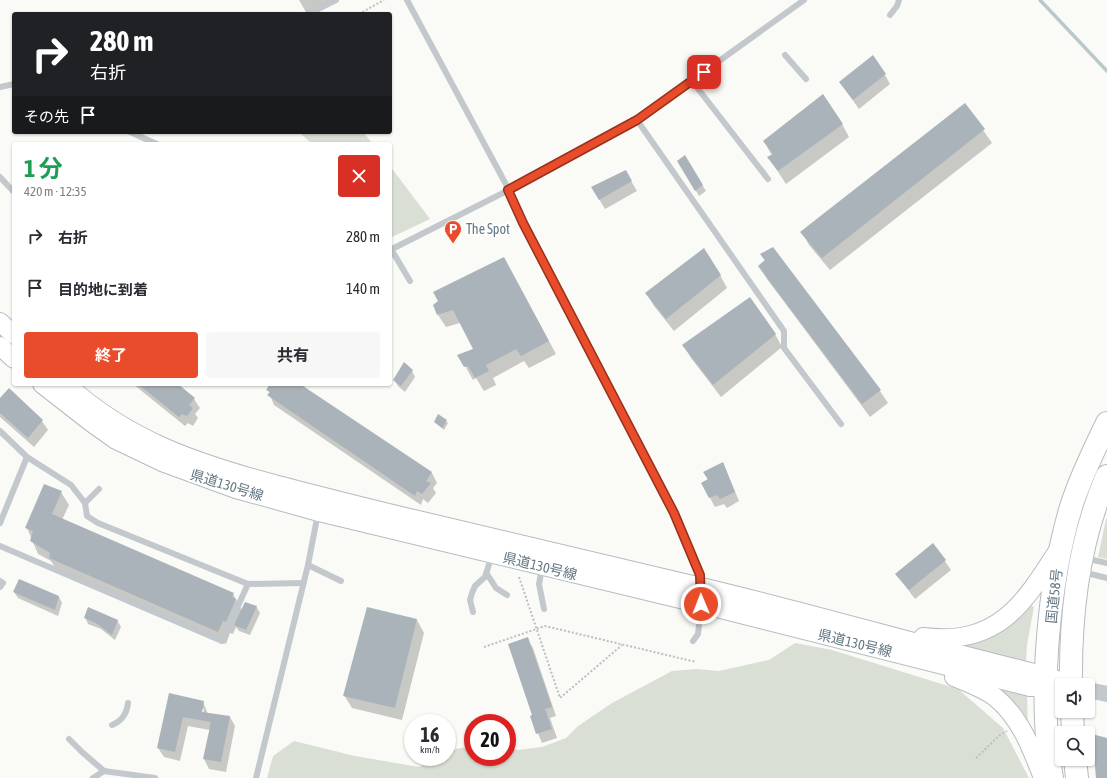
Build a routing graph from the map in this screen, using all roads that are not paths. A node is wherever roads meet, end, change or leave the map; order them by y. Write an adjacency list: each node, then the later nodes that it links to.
1 (336, 0): 5 (lane)
2 (407, 0): 18 (lane)
3 (804, 0): 9 (lane)
4 (899, 0): 6 (lane)
5 (312, 12)
6 (890, 14)
7 (785, 55): 8 (lane)
8 (806, 79)
9 (692, 81): 12 (lane); 16 (lane)
10 (12, 84): 11 (lane)
11 (0, 87)
12 (637, 120): 18 (lane); 29 (lane)
13 (134, 134): 14 (lane)
14 (152, 142)
15 (0, 177): 17 (lane)
16 (768, 180)
17 (12, 190)
18 (508, 190): 19 (lane); 52 (lane)
19 (392, 249)
20 (392, 252): 21 (lane)
21 (410, 281)
22 (0, 322): 23 (main road)
23 (12, 333)
24 (0, 346): 25 (main road)
25 (12, 357)
26 (45, 386): 35 (main road, 県道130号線)
27 (69, 386): 35 (main road, 県道130号線)
28 (1107, 423): 38 (highway, 国道58号)
29 (841, 424)
30 (0, 431): 31 (lane)
31 (27, 457): 34 (lane); 36 (lane)
32 (1107, 476): 41 (highway, 国道58号)
33 (99, 489): 34 (lane)
34 (85, 503): 49 (lane)
35 (320, 504): 39 (main road, 県道130号線); 42 (lane); 52 (main road, 県道130号線)
36 (0, 523)
37 (0, 546): 49 (lane)
38 (1060, 547): 55 (main road); 58 (highway, 国道58号)
39 (492, 554): 43 (main road, 県道130号線); 44 (lane)
40 (1107, 563): 41 (lane)
41 (1080, 564): 45 (lane); 57 (highway, 国道58号)
42 (308, 565): 47 (lane); 48 (lane)
43 (542, 566): 52 (main road, 県道130号線); 53 (lane)
44 (487, 574): 51 (lane); 54 (lane)
45 (1107, 578)
46 (0, 581): 50 (lane)
47 (341, 581)
48 (303, 583): 49 (lane); 68 (lane)
49 (248, 584)
50 (0, 587)
51 (507, 595)
52 (701, 596): 55 (main road, 県道130号線); 56 (lane)
53 (544, 609)
54 (473, 612)
55 (861, 637): 58 (main road, 県道130号線); 69 (main road)
56 (693, 641)
57 (1070, 678)
58 (1052, 683): 70 (highway, 国道58号)
59 (1095, 691): 60 (street)
60 (1107, 694)
61 (128, 703): 62 (lane)
62 (112, 725)
63 (69, 739): 65 (lane)
64 (1076, 766): 71 (highway)
65 (104, 771): 66 (lane); 67 (lane)
66 (93, 778)
67 (154, 778)
68 (256, 778)
69 (1043, 778)
70 (1052, 778)
71 (1077, 778)

